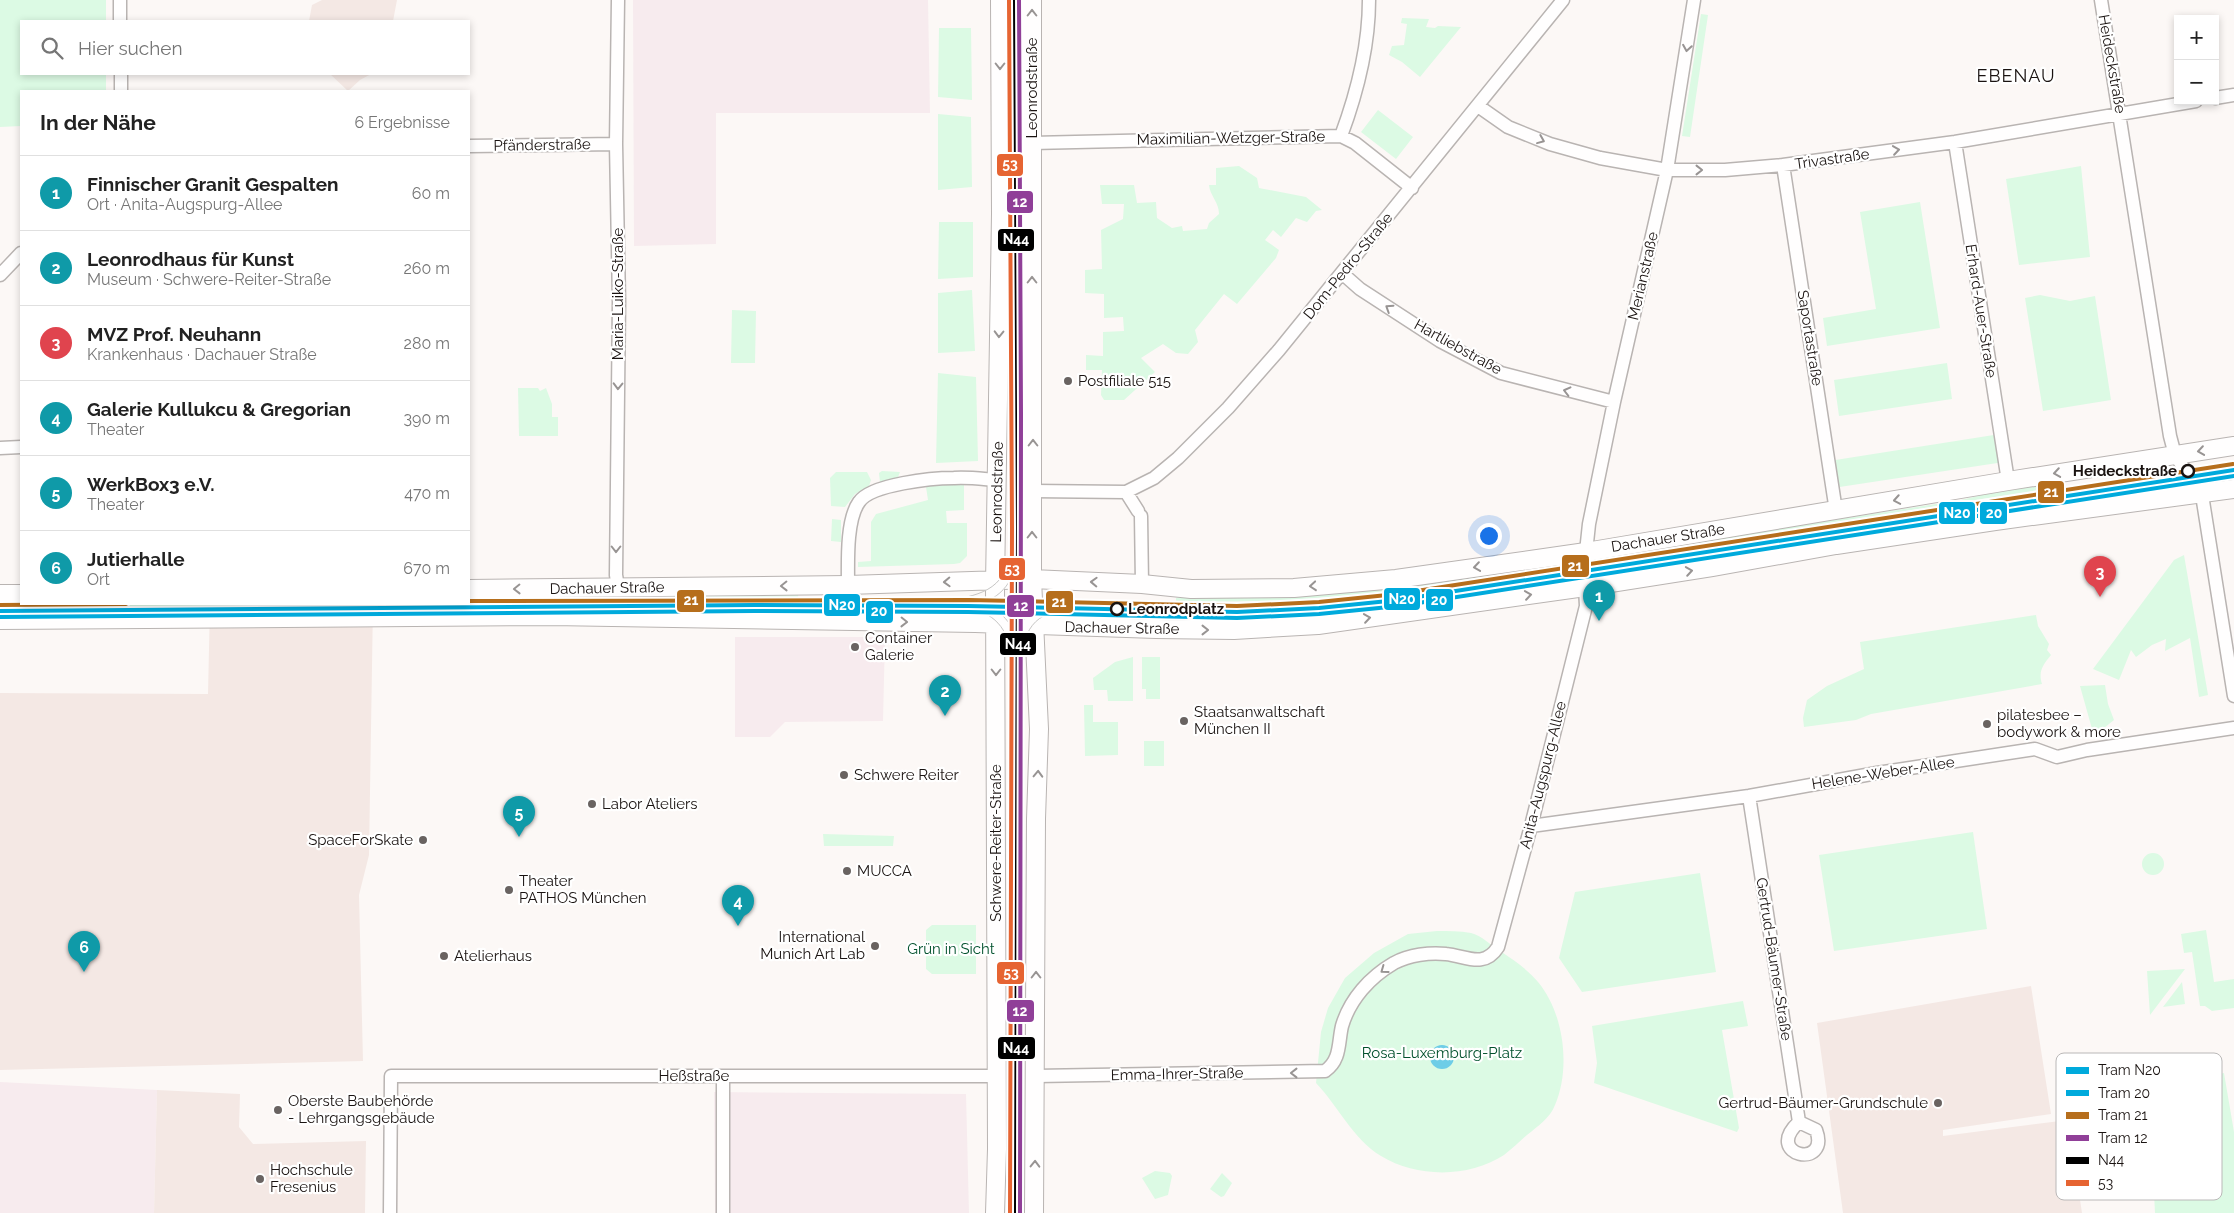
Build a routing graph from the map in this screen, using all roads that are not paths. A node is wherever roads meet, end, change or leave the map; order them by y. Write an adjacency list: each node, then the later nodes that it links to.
1 (120, 0): 9 (street)
2 (618, 0): 20 (street, Maria-Luiko-Straße)
3 (1000, 0): 33 (main road, Leonrodstraße, one-way to 33)
4 (1032, 0): 18 (main road, Leonrodstraße, one-way to 4)
5 (1369, 0): 17 (street)
6 (1563, 0): 15 (street, Dom-Pedro-Straße)
7 (1694, 0): 23 (street, Merianstraße, one-way to 23)
8 (2101, 0): 16 (street, Heideckstraße)
9 (120, 20)
10 (121, 75): 11 (street)
11 (121, 90)
12 (2234, 95): 13 (street)
13 (2219, 97)
14 (2174, 104): 16 (street, Trivastraße)
15 (1478, 106): 23 (street, Trivastraße, one-way to 23); 24 (street, Dom-Pedro-Straße)
16 (2120, 113): 19 (street, Trivastraße); 32 (street, Heideckstraße)
17 (1341, 136): 18 (street, Maximilian-Wetzger-Straße); 24 (street, Maximilian-Wetzger-Straße)
18 (1032, 142): 36 (main road, Leonrodstraße, one-way to 18)
19 (1955, 142): 22 (street, Trivastraße, one-way to 19); 34 (street, Erhard-Auer-Straße)
20 (616, 144): 21 (street, Pfänderstraße); 45 (street, Maria-Luiko-Straße, one-way to 45)
21 (470, 146)
22 (1783, 166): 23 (street, Trivastraße, one-way to 22); 39 (street, Saportastraße)
23 (1666, 170): 28 (street, Merianstraße)
24 (1412, 188): 26 (street, Dom-Pedro-Straße)
25 (20, 254): 27 (street)
26 (1343, 274): 28 (street, Hartliebstraße, one-way to 26); 37 (street, Dom-Pedro-Straße)
27 (0, 275)
28 (1614, 402): 40 (street, Merianstraße)
29 (2234, 446): 32 (main road, Dachauer Straße, one-way to 32)
30 (20, 447): 31 (street)
31 (0, 448)
32 (2175, 455): 34 (main road, Dachauer Straße, one-way to 34); 38 (street, Heideckstraße)
33 (997, 480): 42 (main road, Leonrodstraße); 44 (street)
34 (2008, 481): 39 (main road, Dachauer Straße, one-way to 39)
35 (2234, 489): 38 (main road, Dachauer Straße)
36 (1033, 491): 37 (street); 41 (main road, Leonrodstraße, one-way to 36)
37 (1126, 492): 43 (street)
38 (2202, 495): 46 (main road, Dachauer Straße, one-way to 38); 50 (street)
39 (1836, 511): 40 (main road, Dachauer Straße)
40 (1586, 552): 43 (main road, Dachauer Straße, one-way to 43)
41 (1032, 579): 42 (main road, Dachauer Straße); 43 (main road, Dachauer Straße, one-way to 41); 53 (main road, Leonrodstraße)
42 (996, 580): 44 (main road, Dachauer Straße, one-way to 44); 52 (main road, Leonrodstraße)
43 (1142, 584)
44 (848, 585): 45 (main road, Dachauer Straße, one-way to 45)
45 (618, 587): 47 (main road, Dachauer Straße, one-way to 47)
46 (1585, 587): 53 (main road, Dachauer Straße, one-way to 46); 57 (street, Anita-Augspurg-Allee)
47 (470, 589)
48 (0, 594): 49 (main road)
49 (20, 594)
50 (2229, 619): 54 (street)
51 (0, 620): 52 (main road, Dachauer Straße, one-way to 52)
52 (996, 624): 53 (main road, Dachauer Straße); 60 (main road, Schwere-Reiter-Straße, one-way to 60)
53 (1036, 626): 61 (main road, one-way to 53)
54 (2234, 696)
55 (2234, 728): 56 (street, Helene-Weber-Allee)
56 (1749, 796): 57 (street, Helene-Weber-Allee); 62 (street, Gertrud-Bäumer-Straße)
57 (1531, 826): 58 (street, Anita-Augspurg-Allee, one-way to 58)
58 (1319, 1073): 61 (street, Emma-Ihrer-Straße, one-way to 61)
59 (723, 1076): 60 (street, Heßstraße); 63 (street, Heßstraße); 64 (street)
60 (997, 1076): 65 (main road, Schwere-Reiter-Straße)
61 (1036, 1076): 66 (main road, one-way to 61)
62 (1800, 1122)
63 (390, 1213)
64 (723, 1213)
65 (994, 1213)
66 (1034, 1213)

